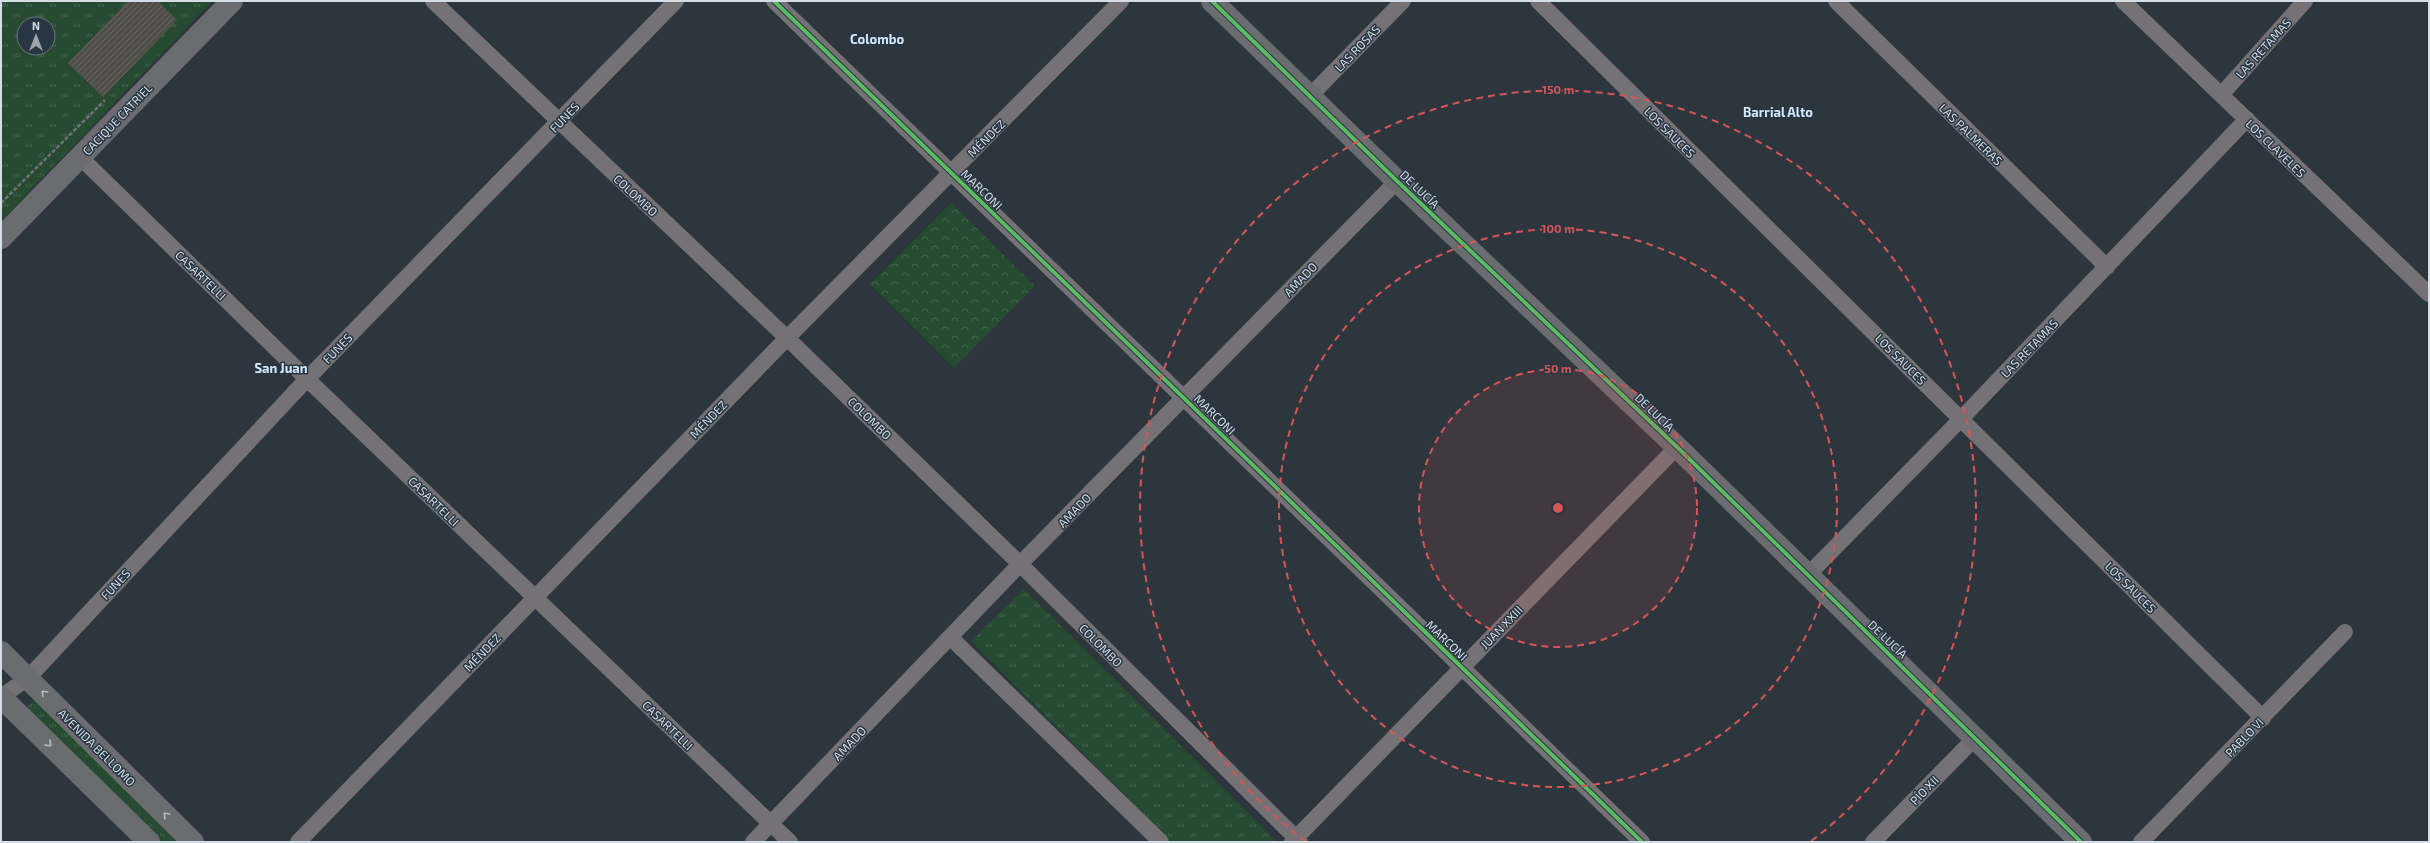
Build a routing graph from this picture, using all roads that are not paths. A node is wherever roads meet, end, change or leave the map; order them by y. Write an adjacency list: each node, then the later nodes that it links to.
1 (232, 1): 16 (street, CACIQUE CATRIEL)
2 (433, 1): 15 (street, COLOMBO)
3 (676, 1): 15 (street, FUNES)
4 (774, 1): 17 (street, MARCONI)
5 (1121, 1): 17 (street, MÉNDEZ)
6 (1212, 1): 12 (street, DE LUCÍA)
7 (1403, 1): 12 (street, LAS ROSAS)
8 (1538, 1): 25 (street, LOS SAUCES)
9 (1836, 1): 20 (street, LAS PALMERAS)
10 (2123, 1): 13 (street, LOS CLAVELES)
11 (2305, 1): 13 (street, LAS RETAMAS)
12 (1311, 95): 18 (street, DE LUCÍA)
13 (2221, 95): 14 (street, LOS CLAVELES)
14 (2246, 119): 20 (street, LAS RETAMAS); 21 (street, LOS CLAVELES)
15 (559, 122): 22 (street, COLOMBO); 23 (street, FUNES)
16 (80, 157): 19 (street, CACIQUE CATRIEL); 23 (street, CASARTELLI)
17 (951, 174): 22 (street, MÉNDEZ); 24 (street, MARCONI)
18 (1397, 181): 24 (street, AMADO); 26 (street, DE LUCÍA)
19 (1, 238)
20 (2106, 267): 25 (street, LAS RETAMAS)
21 (2429, 294)
22 (787, 338): 27 (street, COLOMBO); 29 (street, MÉNDEZ)
23 (307, 379): 29 (street, CASARTELLI); 34 (street, FUNES)
24 (1184, 398): 27 (street, AMADO); 33 (street, MARCONI)
25 (1962, 419): 28 (street, LAS RETAMAS); 36 (street, LOS SAUCES)
26 (1677, 447): 28 (street, DE LUCÍA); 33 (street, JUAN XXIII)
27 (1020, 564): 31 (street, AMADO); 39 (street, COLOMBO)
28 (1808, 575): 37 (street, DE LUCÍA)
29 (535, 598): 38 (street, CASARTELLI); 42 (street, MÉNDEZ)
30 (2345, 632): 36 (street, PABLO VI)
31 (950, 637): 38 (street, AMADO); 45 (street)
32 (1, 652): 34 (street, AVENIDA BELLOMO)
33 (1462, 668): 39 (street, JUAN XXIII); 46 (street, MARCONI)
34 (28, 678): 35 (street, FUNES); 41 (street, AVENIDA BELLOMO, one-way to 34)
35 (1, 697): 40 (street, one-way to 40)
36 (2263, 718): 49 (street, PABLO VI)
37 (1975, 738): 47 (street, PÍO XII); 48 (street, DE LUCÍA)
38 (771, 824): 43 (street, AMADO); 44 (street, CASARTELLI)
39 (1296, 841)
40 (149, 842)
41 (193, 842)
42 (298, 842)
43 (753, 842)
44 (790, 842)
45 (1161, 842)
46 (1642, 842)
47 (1873, 842)
48 (2082, 842)
49 (2142, 842)

